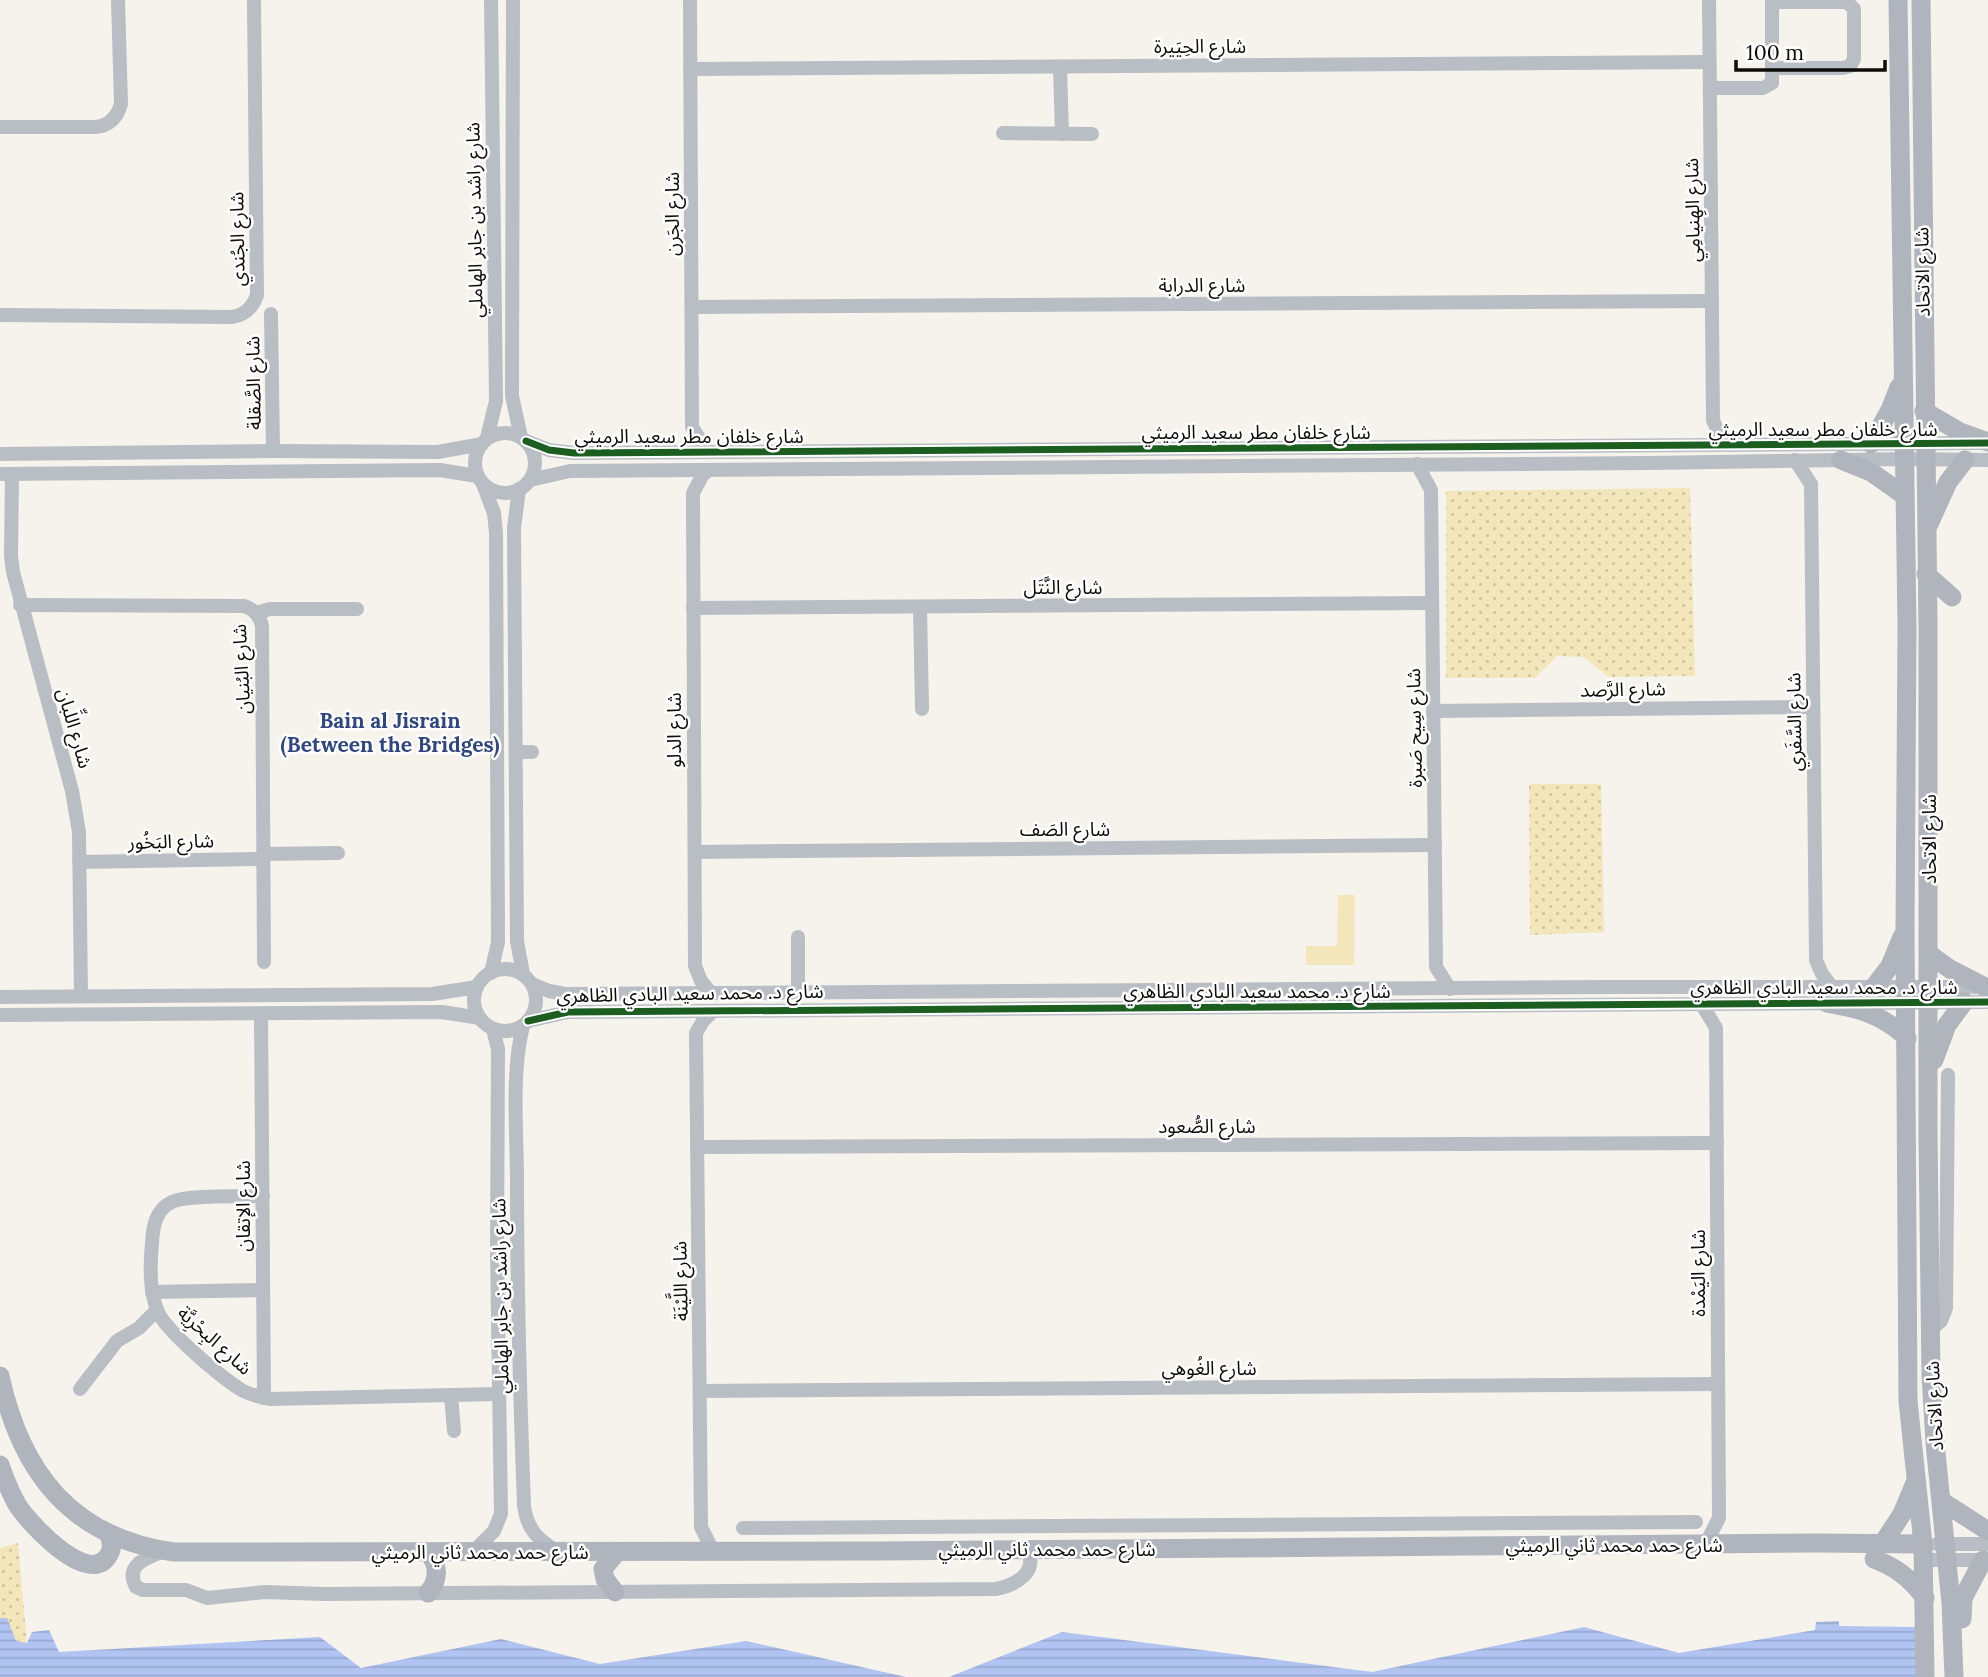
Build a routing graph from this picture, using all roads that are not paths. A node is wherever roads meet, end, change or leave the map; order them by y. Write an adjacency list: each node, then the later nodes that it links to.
1 (118, 0): 15 (street)
2 (254, 0): 22 (street, شارع الجُندي)
3 (491, 0): 28 (street, شارع راشد بن جابر الهاملي)
4 (513, 0): 27 (street, شارع راشد بن جابر الهاملي)
5 (690, 0): 13 (street, شارع الجَرن)
6 (1709, 0): 10 (street, شارع الهِنيامِي)
7 (1898, 0): 23 (main road, شارع الاتحاد)
8 (1921, 0): 24 (main road, شارع الاتحاد)
9 (1772, 1): 12 (street); 12 (street)
10 (1710, 62): 11 (street, شارع الحِيَيرة); 14 (street, شارع الهِنيامِي)
11 (1060, 66): 13 (street, شارع الحِيَيرة); 17 (street)
12 (1773, 68): 14 (street)
13 (690, 69): 20 (street, شارع الجَرن)
14 (1710, 88): 19 (street, شارع الهِنيامِي)
15 (0, 127)
16 (1003, 133): 17 (street)
17 (1062, 134): 18 (street)
18 (1092, 134)
19 (1712, 301): 20 (street, شارع الدرابة); 25 (street, شارع الهِنيامِي)
20 (692, 307): 26 (street, شارع الجَرن)
21 (271, 314): 34 (street, شارع الصَّقلة)
22 (0, 316)
23 (1903, 373): 30 (main road); 36 (main road, شارع الاتحاد)
24 (1924, 411): 29 (main road); 36 (main road, شارع الاتحاد)
25 (1713, 420): 31 (street); 32 (street)
26 (692, 428): 37 (street); 38 (street)
27 (524, 439): 28 (street); 37 (street, شارع خلفان مطر سعيد الرميثي); 53 (street)
28 (485, 441): 34 (street); 51 (street)
29 (1988, 442): 36 (street, شارع خلفان مطر سعيد الرميثي)
30 (1871, 444): 32 (street, شارع خلفان مطر سعيد الرميثي); 36 (street, شارع خلفان مطر سعيد الرميثي)
31 (1695, 445): 32 (street, شارع خلفان مطر سعيد الرميثي); 33 (street, شارع خلفان مطر سعيد الرميثي)
32 (1731, 445)
33 (1649, 446): 35 (street, شارع خلفان مطر سعيد الرميثي); 44 (street)
34 (273, 451): 39 (street)
35 (797, 451): 38 (street, شارع خلفان مطر سعيد الرميثي); 48 (street)
36 (1915, 451): 41 (street, شارع خلفان مطر سعيد الرميثي); 42 (street, شارع خلفان مطر سعيد الرميثي); 56 (main road, شارع الاتحاد); 57 (main road, شارع الاتحاد)
37 (678, 452): 38 (street, شارع خلفان مطر سعيد الرميثي)
38 (708, 452)
39 (0, 453)
40 (1795, 460): 41 (street, شارع خلفان مطر سعيد الرميثي); 44 (street, شارع خلفان مطر سعيد الرميثي); 52 (street)
41 (1837, 460): 52 (street); 56 (main road)
42 (1965, 460): 43 (street, شارع خلفان مطر سعيد الرميثي); 57 (main road)
43 (1988, 460)
44 (1649, 463): 46 (street, شارع خلفان مطر سعيد الرميثي)
45 (1417, 464): 46 (street, شارع خلفان مطر سعيد الرميثي); 48 (street, شارع خلفان مطر سعيد الرميثي); 54 (street, شارع سِيح صَبرة)
46 (1446, 464): 54 (street)
47 (708, 470): 48 (street, شارع خلفان مطر سعيد الرميثي); 49 (street, شارع خلفان مطر سعيد الرميثي); 55 (street)
48 (797, 470)
49 (677, 471): 53 (street, شارع خلفان مطر سعيد الرميثي); 55 (street)
50 (6, 474): 51 (street); 61 (street, شارع اللِّبان)
51 (480, 480): 53 (street); 83 (street)
52 (1811, 484): 66 (street, شارع السَّفَري)
53 (525, 485): 69 (street)
54 (1431, 490): 60 (street, شارع سِيح صَبرة)
55 (692, 494): 63 (street, شارع الدلو)
56 (1905, 496): 76 (main road, شارع الاتحاد)
57 (1926, 531): 58 (main road, شارع الاتحاد)
58 (1926, 574): 59 (main road); 78 (main road, شارع الاتحاد)
59 (1952, 597)
60 (1432, 603): 62 (street, شارع النَّتَل); 68 (street, شارع سِيح صَبرة)
61 (20, 605): 65 (street, شارع البُنيان); 75 (street, شارع اللِّبان)
62 (920, 607): 63 (street, شارع النَّتَل); 67 (street)
63 (693, 608): 72 (street, شارع الدلو)
64 (357, 609): 65 (street)
65 (257, 613): 74 (street, شارع البُنيان)
66 (1813, 706): 68 (street, شارع الرَّصد); 79 (street, شارع السَّفَري)
67 (922, 709)
68 (1433, 711): 71 (street, شارع سِيح صَبرة)
69 (516, 752): 70 (street); 84 (street)
70 (532, 752)
71 (1434, 845): 72 (street, شارع الصَف); 82 (street, شارع سِيح صَبرة)
72 (695, 852): 81 (street, شارع الدلو)
73 (338, 853): 74 (street, شارع البَخُور)
74 (263, 856): 75 (street, شارع البَخُور); 80 (street, شارع البُنيان)
75 (79, 862): 99 (street, شارع اللِّبان)
76 (1905, 930): 87 (main road); 96 (main road, شارع الاتحاد)
77 (798, 937): 95 (street)
78 (1929, 954): 92 (main road); 98 (main road, شارع الاتحاد)
79 (1816, 960): 86 (street); 97 (street, شارع السَّفَري)
80 (264, 962)
81 (695, 966): 93 (street, شارع الدلو); 94 (street)
82 (1436, 967): 89 (street); 90 (street)
83 (491, 973): 84 (street); 85 (street)
84 (527, 979): 93 (street, شارع د. محمد سعيد البادي الظاهري); 111 (street)
85 (477, 987): 99 (street); 110 (street)
86 (1798, 987): 88 (street, شارع د. محمد سعيد البادي الظاهري); 97 (street, شارع د. محمد سعيد البادي الظاهري)
87 (1874, 987): 96 (street, شارع د. محمد سعيد البادي الظاهري); 97 (street, شارع د. محمد سعيد البادي الظاهري)
88 (1661, 988): 90 (street, شارع د. محمد سعيد البادي الظاهري); 102 (street)
89 (1419, 989): 90 (street, شارع د. محمد سعيد البادي الظاهري); 91 (street, شارع د. محمد سعيد البادي الظاهري)
90 (1450, 989)
91 (827, 992): 95 (street, شارع د. محمد سعيد البادي الظاهري); 105 (street)
92 (1987, 992): 98 (street, شارع د. محمد سعيد البادي الظاهري); 101 (street, شارع د. محمد سعيد البادي الظاهري)
93 (681, 993): 94 (street, شارع د. محمد سعيد البادي الظاهري)
94 (711, 993): 95 (street, شارع د. محمد سعيد البادي الظاهري)
95 (798, 993)
96 (1907, 994): 97 (street, شارع د. محمد سعيد البادي الظاهري); 98 (street, شارع د. محمد سعيد البادي الظاهري); 115 (main road, شارع الاتحاد)
97 (1829, 995): 104 (street, شارع د. محمد سعيد البادي الظاهري); 115 (main road)
98 (1929, 995): 101 (street, شارع د. محمد سعيد البادي الظاهري); 117 (main road, شارع الاتحاد)
99 (81, 996): 100 (street)
100 (0, 997)
101 (1964, 1002): 117 (main road)
102 (1660, 1003): 103 (street, شارع د. محمد سعيد البادي الظاهري); 105 (street, شارع د. محمد سعيد البادي الظاهري)
103 (1701, 1003): 104 (street, شارع د. محمد سعيد البادي الظاهري); 112 (street)
104 (1731, 1003): 112 (street)
105 (826, 1010): 107 (street, شارع د. محمد سعيد البادي الظاهري)
106 (679, 1011): 107 (street, شارع د. محمد سعيد البادي الظاهري); 111 (street, شارع د. محمد سعيد البادي الظاهري); 114 (street)
107 (713, 1011): 114 (street)
108 (261, 1014): 109 (street); 110 (street); 122 (street, شارع الإتقان)
109 (0, 1015)
110 (480, 1018): 113 (street)
111 (526, 1024): 113 (street); 153 (street, شارع راشد بن جابر الهاملي)
112 (1716, 1028): 119 (street, شارع اليَمْدة)
113 (493, 1029): 131 (street, شارع راشد بن جابر الهاملي)
114 (696, 1033): 121 (street, شارع اللَّيْنَة)
115 (1907, 1038): 136 (main road, شارع الاتحاد)
116 (1948, 1074): 120 (street)
117 (1928, 1082): 118 (main road, شارع الاتحاد)
118 (1928, 1135): 120 (main road); 126 (main road, شارع الاتحاد)
119 (1717, 1143): 121 (street, شارع الصُّعود); 128 (street, شارع اليَمْدة)
120 (1947, 1145): 126 (street)
121 (697, 1147): 130 (street, شارع اللَّيْنَة)
122 (263, 1196): 123 (street, شارع الإتقان); 124 (street, شارع البِحْرِيَّة)
123 (263, 1290): 124 (street); 133 (street, شارع الإتقان)
124 (152, 1292): 125 (street, شارع البِحْرِيَّة)
125 (157, 1310): 129 (street); 133 (street, شارع البِحْرِيَّة)
126 (1930, 1330): 137 (main road, شارع الاتحاد)
127 (0, 1376): 146 (main road, شارع حمد محمد ثاني الرميثي)
128 (1718, 1384): 130 (street, شارع الغُوهي); 138 (street, شارع اليَمْدة)
129 (80, 1389)
130 (701, 1391): 142 (street, شارع اللَّيْنَة)
131 (499, 1394): 132 (street, شارع البِحْرِيَّة); 158 (street, شارع راشد بن جابر الهاملي)
132 (452, 1395): 133 (street, شارع البِحْرِيَّة); 134 (street)
133 (264, 1398)
134 (454, 1431)
135 (0, 1465): 146 (main road)
136 (1917, 1479): 157 (main road); 160 (main road, شارع الاتحاد)
137 (1943, 1502): 145 (main road); 161 (main road, شارع الاتحاد)
138 (1719, 1518): 148 (street, شارع اليَمْدة); 149 (street)
139 (1652, 1522): 140 (street); 141 (street); 147 (street)
140 (1696, 1522)
141 (1139, 1526): 143 (street); 151 (street)
142 (701, 1527): 154 (street, شارع اللَّيْنَة); 155 (street, شارع اللَّيْنَة)
143 (801, 1527): 144 (street); 156 (street)
144 (743, 1528)
145 (1988, 1531)
146 (109, 1535): 152 (main road, شارع حمد محمد ثاني الرميثي)
147 (1656, 1545): 148 (main road, شارع حمد محمد ثاني الرميثي); 151 (main road, شارع حمد محمد ثاني الرميثي)
148 (1705, 1545): 149 (main road, شارع حمد محمد ثاني الرميثي)
149 (1737, 1545): 157 (main road, شارع حمد محمد ثاني الرميثي)
150 (1027, 1549): 151 (main road, شارع حمد محمد ثاني الرميثي); 156 (main road, شارع حمد محمد ثاني الرميثي); 164 (street)
151 (1139, 1549)
152 (164, 1551): 162 (main road, شارع حمد محمد ثاني الرميثي); 165 (street)
153 (558, 1551): 158 (main road, شارع حمد محمد ثاني الرميثي); 159 (main road, شارع حمد محمد ثاني الرميثي)
154 (688, 1551): 155 (main road, شارع حمد محمد ثاني الرميثي); 159 (main road, شارع حمد محمد ثاني الرميثي)
155 (713, 1551): 156 (main road, شارع حمد محمد ثاني الرميثي)
156 (801, 1551)
157 (1878, 1551): 160 (main road, شارع حمد محمد ثاني الرميثي); 166 (main road)
158 (473, 1552): 162 (main road, شارع حمد محمد ثاني الرميثي)
159 (617, 1552): 164 (main road)
160 (1924, 1552): 161 (street, شارع حمد محمد ثاني الرميثي); 166 (main road, شارع الاتحاد)
161 (1947, 1552): 163 (street, شارع حمد محمد ثاني الرميثي); 167 (main road, شارع الاتحاد)
162 (429, 1553): 165 (main road)
163 (1986, 1555): 167 (main road)
164 (615, 1592): 165 (street)
165 (428, 1593)
166 (1925, 1598): 168 (main road, شارع الاتحاد)
167 (1953, 1646): 169 (main road, شارع الاتحاد)
168 (1925, 1677)
169 (1954, 1677)

